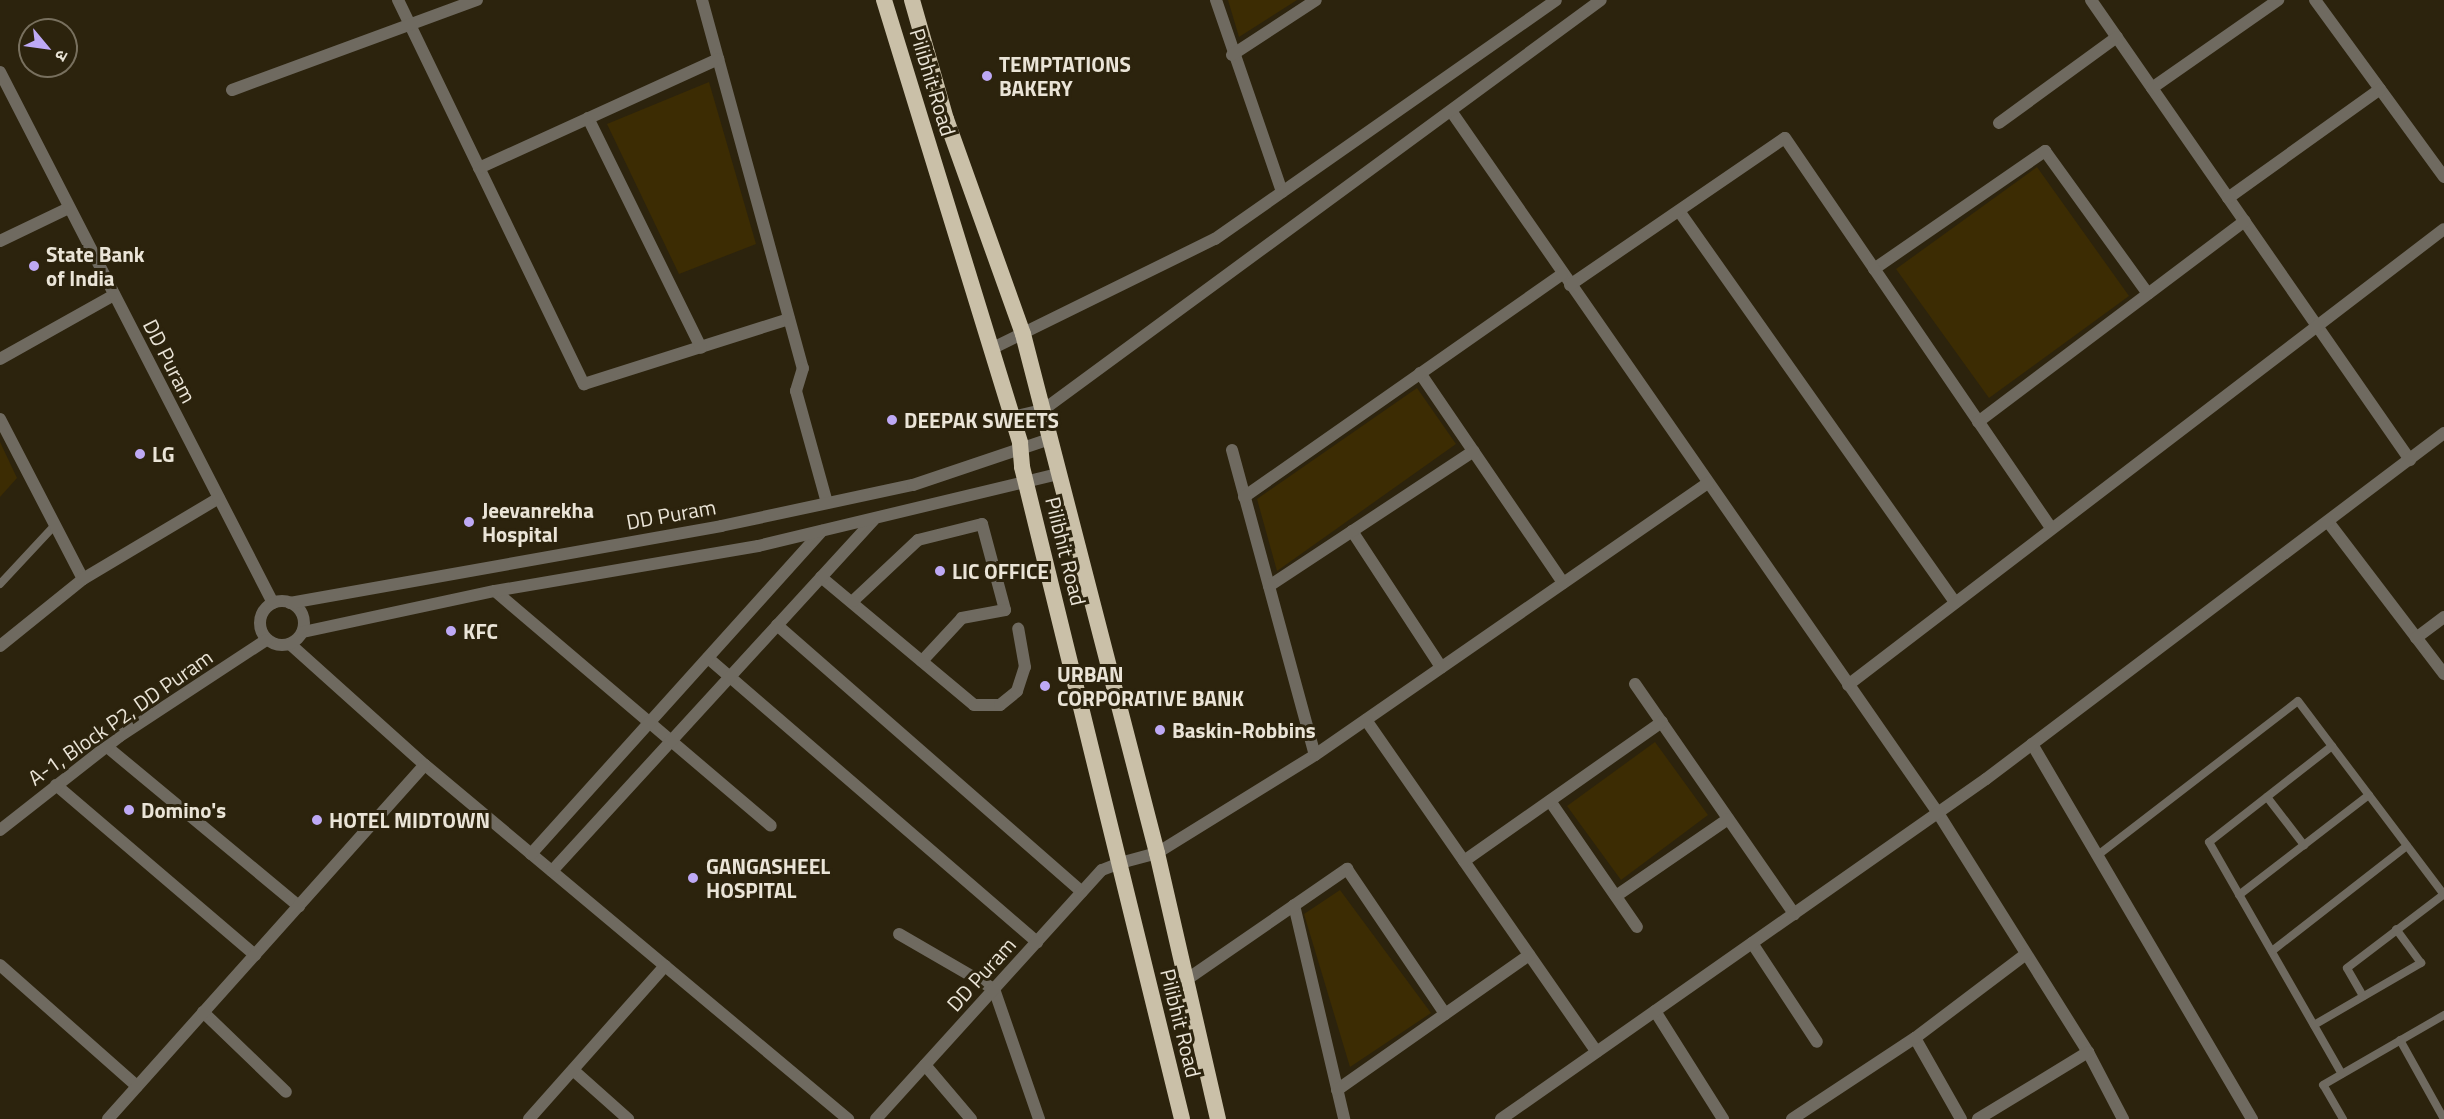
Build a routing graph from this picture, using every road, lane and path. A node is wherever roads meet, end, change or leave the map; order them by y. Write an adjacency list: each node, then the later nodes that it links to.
1 (398, 0): 13 (street)
2 (477, 0): 13 (street)
3 (702, 0): 16 (street)
4 (884, 0): 42 (highway, Pilibhit Road)
5 (912, 0): 40 (highway)
6 (1216, 0): 15 (street)
7 (1316, 0): 15 (street)
8 (1556, 0): 26 (street)
9 (1601, 0): 21 (street)
10 (2091, 0): 14 (street)
11 (2278, 0): 18 (street)
12 (2315, 0): 19 (street)
13 (409, 25): 20 (street); 24 (street)
14 (2117, 37): 18 (street); 23 (street)
15 (1232, 55): 26 (street)
16 (718, 59): 22 (street); 38 (street)
17 (0, 72): 28 (street, DD Puram)
18 (2152, 88): 27 (street)
19 (2380, 89): 25 (street); 27 (street)
20 (232, 90)
21 (1451, 111): 34 (street); 45 (street)
22 (588, 118): 24 (street); 41 (street)
23 (1999, 123)
24 (479, 168): 41 (street)
25 (2444, 177)
26 (1282, 192): 40 (street)
27 (2228, 198): 30 (street)
28 (69, 208): 32 (street); 37 (street, DD Puram)
29 (1678, 211): 33 (street); 35 (street); 74 (street)
30 (2245, 221): 36 (street); 39 (street)
31 (2444, 229): 39 (street)
32 (0, 241)
33 (1874, 268): 36 (street); 48 (street)
34 (1562, 274): 35 (street); 44 (street)
35 (1570, 285): 57 (street)
36 (2148, 294): 48 (street)
37 (114, 295): 43 (street); 59 (street, DD Puram)
38 (789, 319): 41 (street); 60 (street)
39 (2316, 324): 54 (street); 64 (street)
40 (1023, 334): 42 (street); 45 (highway)
41 (701, 348)
42 (993, 348): 46 (highway, Pilibhit Road)
43 (0, 359)
44 (1420, 373): 53 (street); 58 (street)
45 (1043, 410): 46 (street); 50 (highway)
46 (1012, 417): 51 (highway, Pilibhit Road)
47 (0, 419): 63 (street)
48 (1978, 422): 64 (street)
49 (2444, 433): 54 (street)
50 (1050, 439): 51 (street, DD Puram); 55 (highway)
51 (1019, 450): 56 (highway, Pilibhit Road); 60 (street, DD Puram)
52 (1232, 450): 58 (street)
53 (1473, 451): 66 (street); 69 (street)
54 (2410, 460): 62 (street)
55 (1059, 474): 56 (street); 111 (highway)
56 (1025, 481): 61 (street); 115 (highway, Pilibhit Road)
57 (1708, 483): 69 (street, DD Puram); 91 (street)
58 (1244, 496): 71 (street)
59 (219, 498): 68 (street); 75 (street, DD Puram)
60 (827, 503): 76 (street, DD Puram)
61 (874, 519): 65 (street); 67 (street)
62 (2329, 523): 81 (street); 96 (street)
63 (55, 525): 68 (street); 70 (lane)
64 (2051, 528): 74 (street)
65 (822, 531): 72 (street); 85 (street)
66 (1352, 531): 71 (street); 87 (street)
67 (821, 577): 73 (street); 78 (street)
68 (83, 579): 84 (street)
69 (1563, 583): 87 (street, DD Puram)
70 (0, 584)
71 (1269, 586): 99 (street)
72 (495, 591): 80 (street); 93 (street)
73 (853, 601): 86 (street); 86 (street)
74 (1955, 602): 91 (street)
75 (273, 603): 76 (street); 82 (street)
76 (290, 603): 80 (street)
77 (2444, 617): 81 (street)
78 (777, 625): 89 (street); 117 (street)
79 (1018, 629): 86 (street)
80 (303, 632): 83 (street)
81 (2416, 638): 88 (street)
82 (266, 640): 83 (street); 97 (street, A-1, Block P2, DD Puram)
83 (291, 644): 100 (street)
84 (0, 646)
85 (708, 658): 89 (street); 93 (street)
86 (922, 661)
87 (1442, 667): 92 (street, DD Puram)
88 (2444, 674)
89 (729, 677): 95 (street); 127 (street)
90 (1635, 684): 94 (street)
91 (1848, 685): 105 (street)
92 (1366, 720): 99 (street, DD Puram); 114 (street)
93 (651, 723): 95 (street); 112 (street)
94 (1662, 723): 104 (street); 106 (street)
95 (672, 739): 107 (street); 116 (street)
96 (2032, 744): 105 (street); 113 (street)
97 (106, 746): 101 (street, A-1, Block P2, DD Puram); 122 (street)
98 (2332, 746): 102 (lane); 103 (lane); 113 (lane)
99 (1315, 755): 111 (street, DD Puram)
100 (425, 765): 112 (street); 122 (street)
101 (56, 785): 108 (street, A-1, Block P2, DD Puram); 131 (street)
102 (2368, 795): 109 (lane); 110 (lane)
103 (2267, 797): 109 (lane); 119 (lane)
104 (1550, 801): 114 (street); 120 (street)
105 (1938, 813): 123 (street); 130 (street)
106 (1728, 819): 120 (street); 123 (street)
107 (771, 826)
108 (0, 830)
109 (2304, 845): 119 (lane)
110 (2408, 846): 118 (lane); 129 (lane)
111 (1157, 853): 115 (street, DD Puram); 135 (highway)
112 (531, 854): 116 (street)
113 (2098, 855): 170 (street)
114 (1464, 861): 132 (street)
115 (1120, 863): 117 (street, DD Puram); 162 (highway, Pilibhit Road)
116 (552, 871): 134 (street)
117 (1082, 892): 127 (street, DD Puram)
118 (2444, 894): 125 (lane)
119 (2239, 895): 129 (lane)
120 (1616, 896): 124 (street)
121 (1294, 905): 135 (street); 140 (street); 152 (street)
122 (299, 906): 131 (street)
123 (1794, 914): 128 (street)
124 (1637, 927)
125 (2396, 929): 137 (lane); 137 (lane)
126 (898, 934): 136 (street)
127 (1036, 942): 136 (street, DD Puram)
128 (1752, 943): 138 (street); 145 (street)
129 (2272, 951): 142 (lane)
130 (2026, 954): 143 (street); 147 (street)
131 (255, 955): 139 (street)
132 (1529, 955): 140 (street); 146 (street)
133 (0, 965): 151 (street)
134 (665, 966): 149 (street); 158 (street)
135 (1186, 980): 163 (highway)
136 (994, 989): 148 (street, DD Puram); 161 (street)
137 (2363, 996): 142 (lane)
138 (1655, 1011): 146 (street); 166 (street)
139 (203, 1012): 151 (street); 153 (street)
140 (1445, 1014): 152 (street)
141 (2444, 1015): 144 (lane)
142 (2314, 1025): 150 (lane)
143 (1916, 1038): 167 (street); 168 (street)
144 (2400, 1041): 150 (lane); 172 (lane)
145 (1817, 1042)
146 (1597, 1052): 165 (street)
147 (2088, 1052): 154 (street); 169 (street)
148 (925, 1065): 159 (street, DD Puram); 160 (street)
149 (573, 1070): 156 (street); 157 (street)
150 (2342, 1074): 171 (lane)
151 (137, 1086): 155 (street)
152 (1337, 1090): 164 (street)
153 (286, 1092)
154 (2120, 1118)
155 (108, 1119)
156 (529, 1119)
157 (628, 1119)
158 (848, 1119)
159 (876, 1119)
160 (971, 1119)
161 (1039, 1119)
162 (1182, 1119)
163 (1218, 1119)
164 (1344, 1119)
165 (1501, 1119)
166 (1723, 1119)
167 (1792, 1119)
168 (1961, 1119)
169 (1978, 1119)
170 (2252, 1119)
171 (2343, 1119)
172 (2444, 1119)

